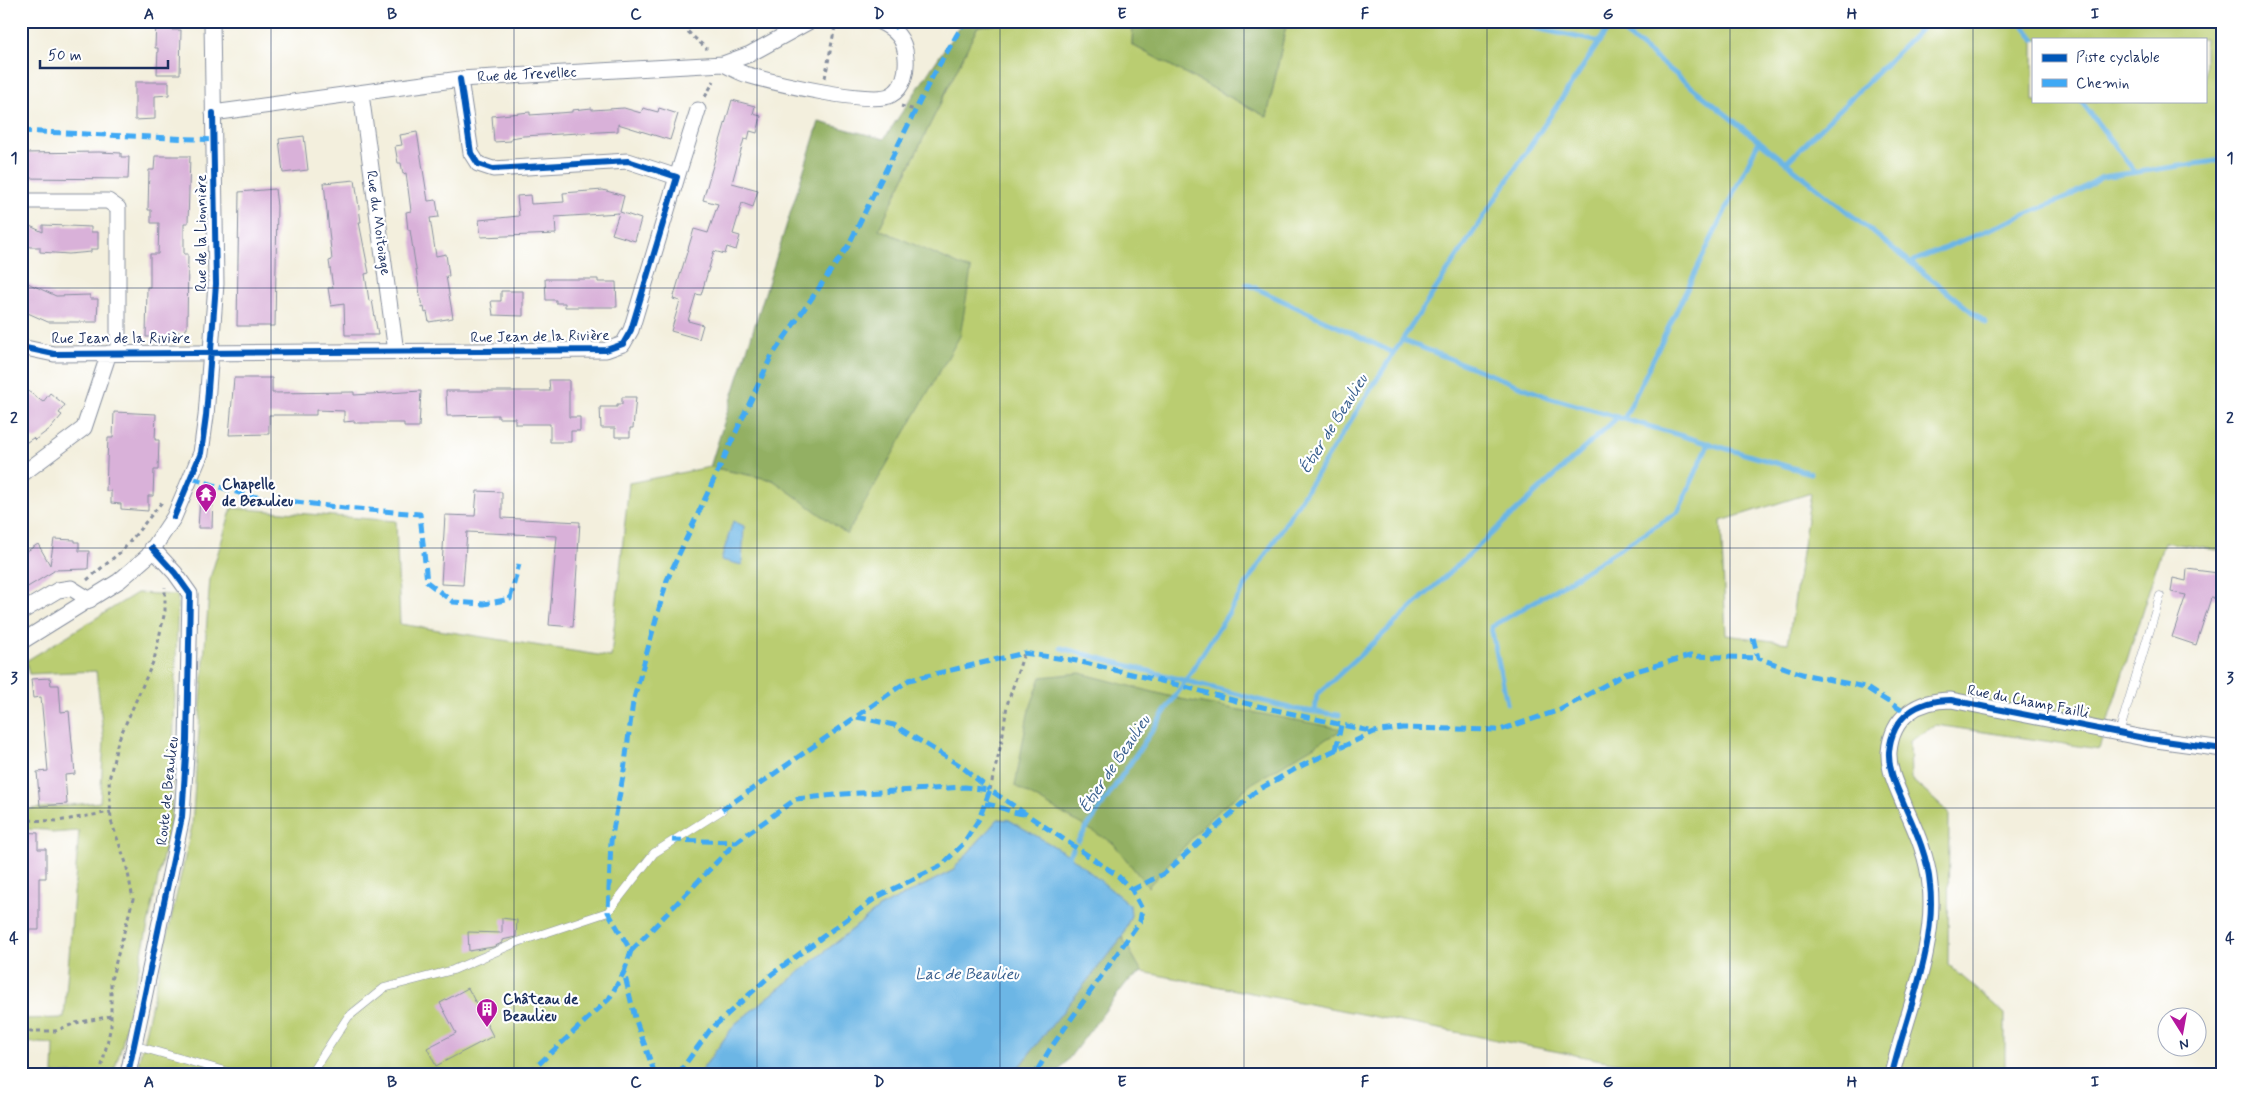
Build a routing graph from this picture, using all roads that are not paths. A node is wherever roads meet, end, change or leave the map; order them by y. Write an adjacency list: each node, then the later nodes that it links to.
1 (212, 21): 8 (street, Rue de la Lionnière)
2 (810, 21): 4 (street, Rue de Trevellec)
3 (878, 21): 4 (street, Rue de Trevellec)
4 (723, 64): 5 (street, Rue de Trevellec)
5 (460, 80): 6 (street, Rue de Trevellec); 9 (street)
6 (361, 94): 8 (street, Rue de Trevellec); 13 (street, Rue du Moitoiage)
7 (698, 110): 9 (street, Rue Jean de la Rivière)
8 (213, 113): 12 (street, Rue de la Lionnière)
9 (677, 177): 13 (street, Rue Jean de la Rivière)
10 (21, 201): 14 (street)
11 (21, 346): 14 (street, Rue Jean de la Rivière)
12 (211, 352): 13 (street, Rue Jean de la Rivière); 14 (street, Rue Jean de la Rivière); 16 (street, Rue de la Lionnière)
13 (396, 352)
14 (114, 353): 15 (street)
15 (21, 475)
16 (152, 548): 18 (street, Rue de la Lionnière); 24 (street, Route de Beaulieu)
17 (2160, 596): 21 (lane)
18 (90, 600): 19 (street); 20 (street, Rue de la Lionnière)
19 (21, 612)
20 (21, 642)
21 (2118, 733): 22 (street, Rue du Champ Failli); 28 (street, Rue du Champ Failli)
22 (2223, 749)
23 (722, 810): 27 (lane)
24 (133, 1044): 25 (street, Route de Beaulieu); 26 (lane)
25 (128, 1074)
26 (235, 1074)
27 (305, 1074)
28 (1892, 1074)

